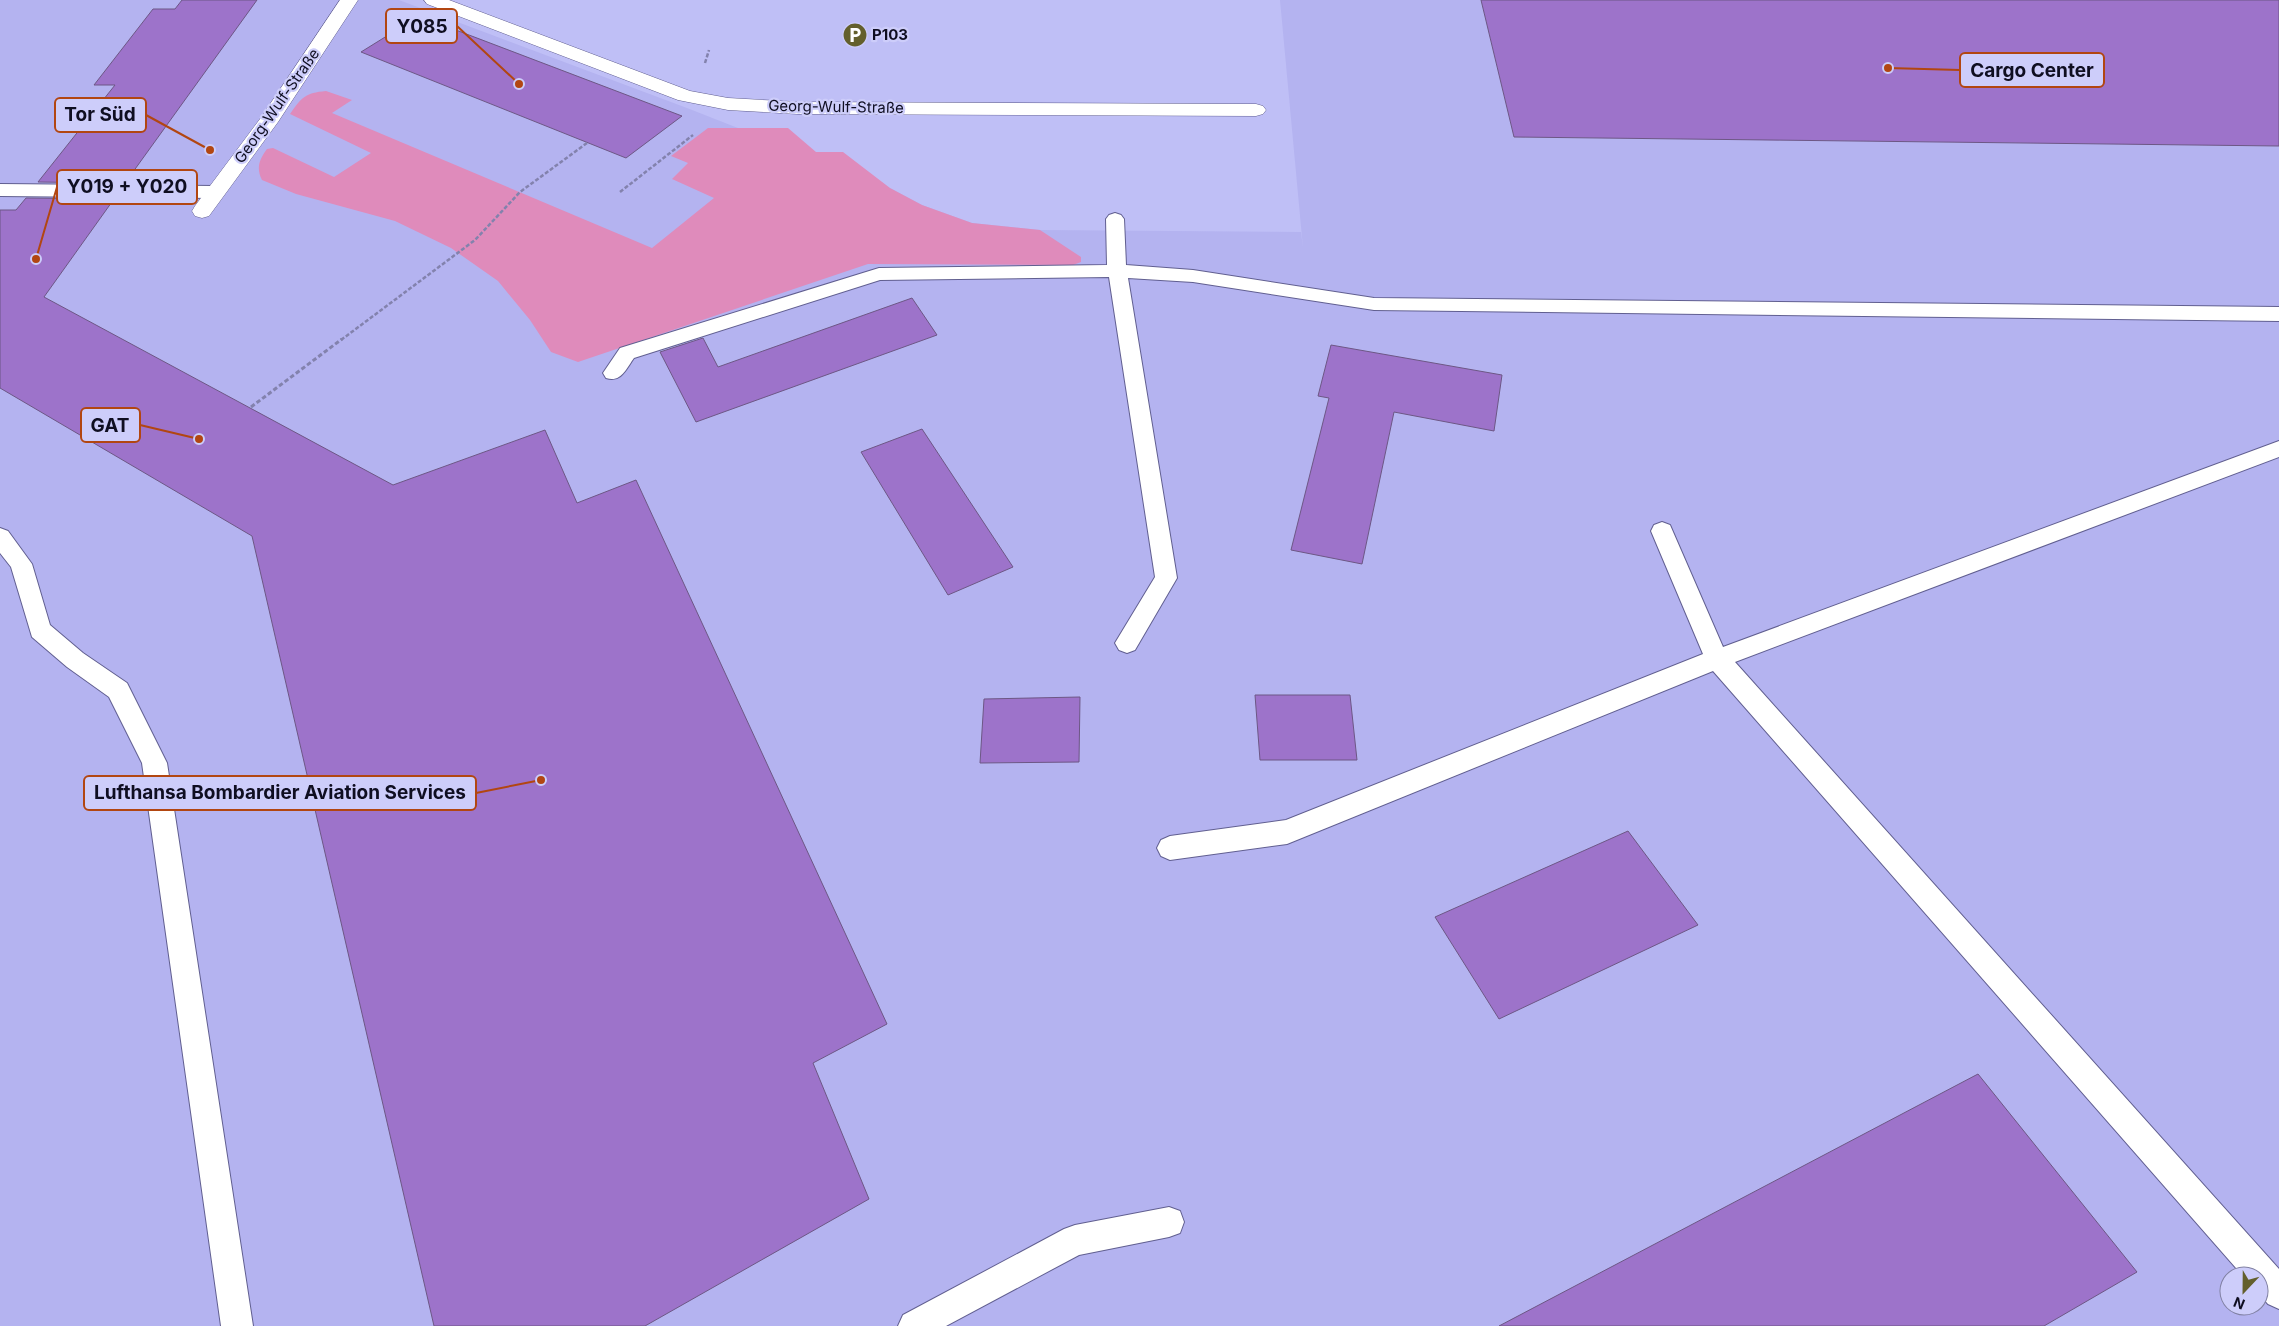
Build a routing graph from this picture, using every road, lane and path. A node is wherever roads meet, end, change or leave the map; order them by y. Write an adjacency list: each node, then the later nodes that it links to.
1 (349, 0): 7 (street, Georg-Wulf-Straße)
2 (433, 0): 3 (street, Georg-Wulf-Straße)
3 (1256, 110)
4 (694, 134): 8 (path)
5 (587, 143): 14 (path)
6 (0, 190): 7 (lane)
7 (214, 192): 9 (street, Georg-Wulf-Straße)
8 (620, 192)
9 (202, 211)
10 (1115, 219): 11 (lane)
11 (1117, 272): 12 (lane); 13 (lane); 18 (lane)
12 (2279, 314)
13 (613, 373)
14 (251, 407)
15 (2279, 449): 19 (lane)
16 (1662, 531): 19 (lane)
17 (0, 537): 23 (lane)
18 (1127, 643)
19 (1717, 659): 20 (lane); 22 (lane)
20 (1170, 848)
21 (1169, 1222): 24 (lane)
22 (2279, 1293)
23 (237, 1326)
24 (914, 1326)

